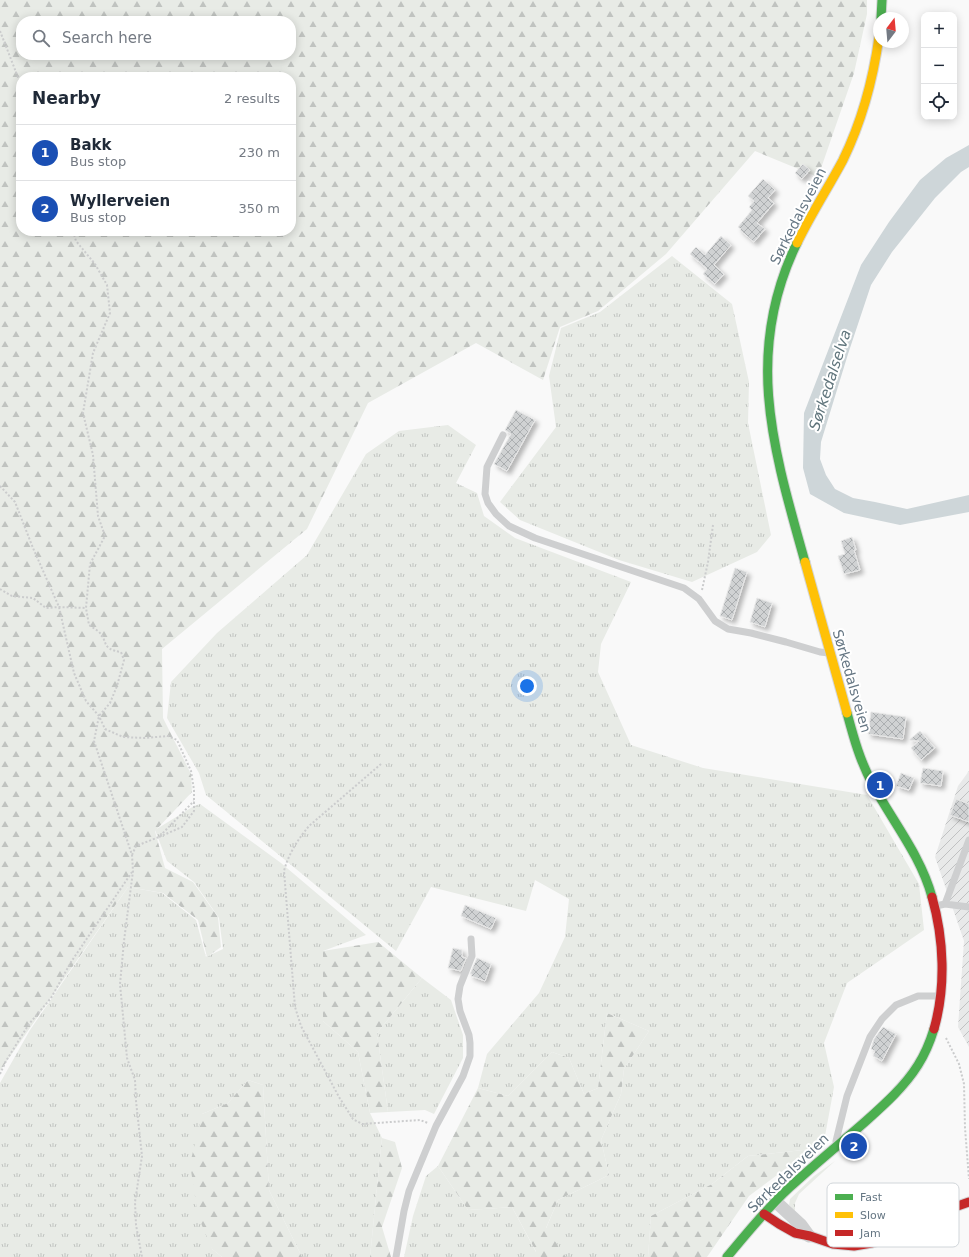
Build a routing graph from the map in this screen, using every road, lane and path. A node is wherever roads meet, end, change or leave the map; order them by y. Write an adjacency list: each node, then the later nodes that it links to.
1 (882, 0): 2 (street)
2 (881, 12)
3 (0, 31): 5 (path)
4 (878, 48): 14 (street, Sørkedalsveien)
5 (16, 72)
6 (74, 236): 13 (path)
7 (503, 435): 11 (lane)
8 (0, 486): 12 (path)
9 (713, 525): 11 (path)
10 (0, 589): 12 (path)
11 (699, 599): 14 (lane)
12 (59, 607): 13 (path); 15 (path)
13 (86, 608): 15 (path)
14 (830, 653): 23 (street, Sørkedalsveien)
15 (98, 716): 17 (path); 20 (path)
16 (381, 764): 29 (path)
17 (194, 800): 18 (path); 18 (path)
18 (160, 837): 20 (path)
19 (969, 840): 21 (lane)
20 (132, 855): 22 (path)
21 (966, 857): 23 (lane)
22 (133, 871): 28 (path); 38 (path)
23 (940, 906): 24 (lane); 26 (street, Sørkedalsveien)
24 (969, 907)
25 (471, 939): 29 (lane)
26 (940, 996): 30 (street, Sørkedalsveien); 30 (lane)
27 (945, 1036): 31 (path)
28 (0, 1074)
29 (436, 1126): 39 (lane)
30 (834, 1148): 32 (street, Sørkedalsveien)
31 (969, 1179)
32 (775, 1201): 35 (street, Sørkedalsveien); 36 (street)
33 (969, 1202): 34 (street)
34 (959, 1206)
35 (764, 1214): 36 (street); 40 (street, Sørkedalsveien)
36 (809, 1236): 37 (street)
37 (827, 1243)
38 (142, 1257)
39 (396, 1257)
40 (727, 1257)

